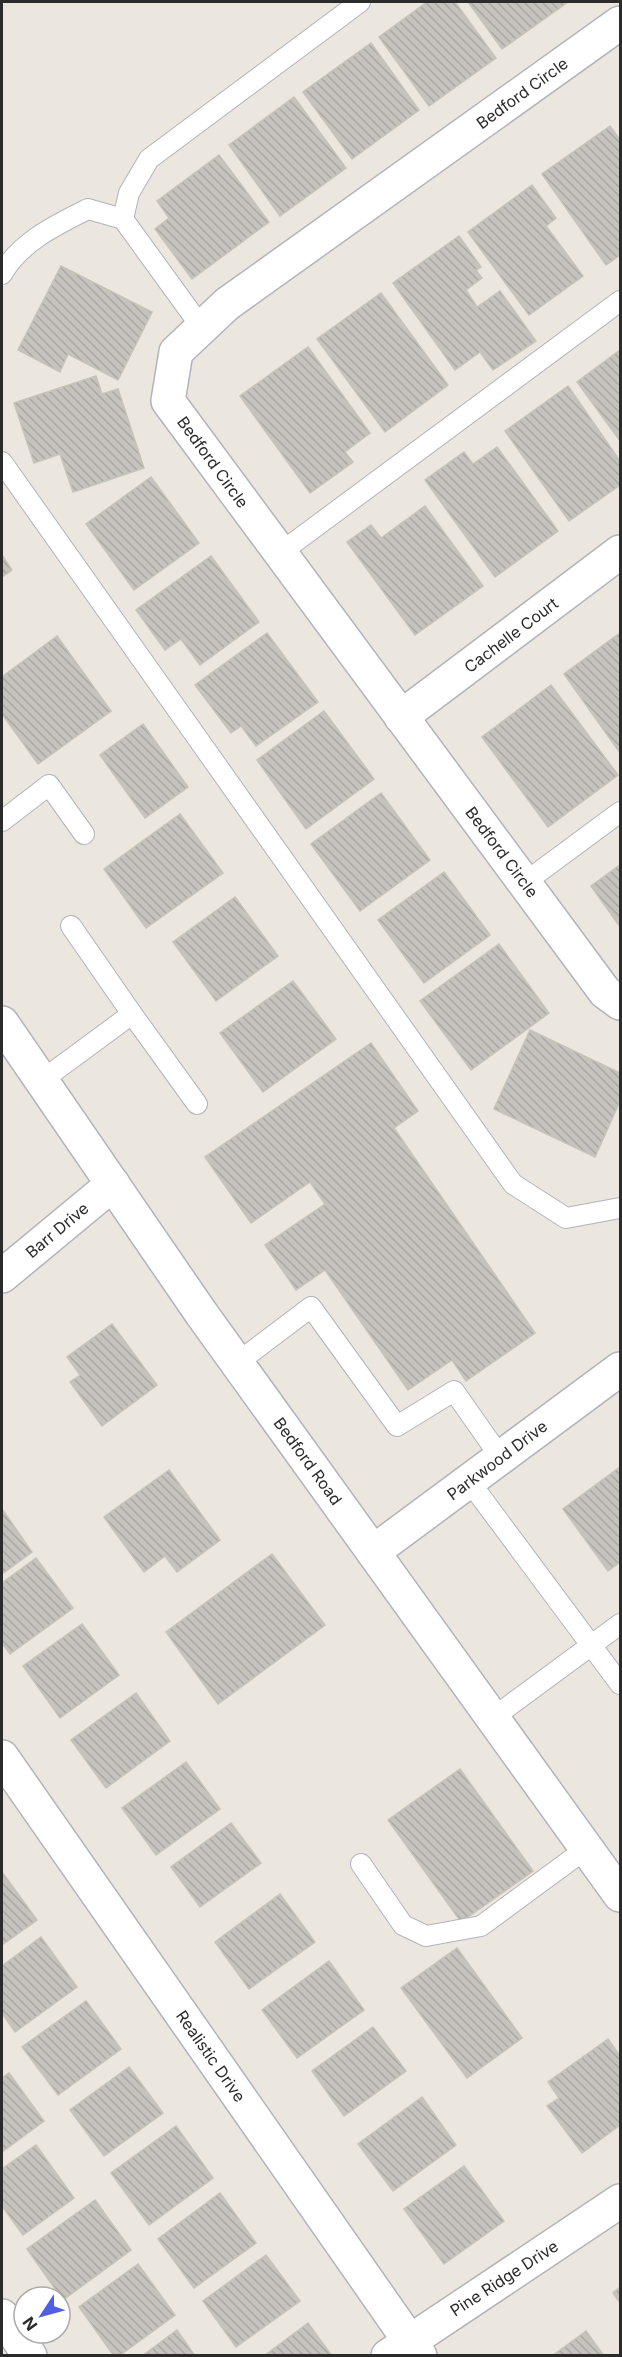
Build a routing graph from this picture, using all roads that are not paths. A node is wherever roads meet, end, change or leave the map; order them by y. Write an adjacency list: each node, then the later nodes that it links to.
1 (360, 2): 3 (lane)
2 (621, 23): 6 (street, Bedford Circle)
3 (123, 219): 4 (lane); 6 (lane)
4 (2, 274)
5 (621, 301): 9 (lane)
6 (202, 328): 9 (street, Bedford Circle)
7 (2, 462): 22 (lane)
8 (621, 552): 10 (street, Cachelle Court)
9 (280, 553): 10 (street, Bedford Circle)
10 (402, 717): 14 (street, Bedford Circle)
11 (621, 812): 14 (lane)
12 (2, 821): 13 (lane)
13 (84, 834)
14 (524, 883): 16 (street, Bedford Circle)
15 (71, 926): 17 (lane)
16 (621, 1004)
17 (132, 1014): 19 (lane); 20 (lane)
18 (2, 1023): 19 (street, Bedford Road)
19 (41, 1081): 21 (street, Bedford Road)
20 (197, 1104)
21 (113, 1184): 23 (street, Barr Drive); 24 (street, Bedford Road)
22 (621, 1208)
23 (2, 1276)
24 (237, 1363): 26 (lane); 28 (street, Bedford Road)
25 (621, 1369): 26 (street, Parkwood Drive)
26 (501, 1458): 27 (street, Parkwood Drive)
27 (470, 1481): 28 (street, Parkwood Drive); 30 (lane)
28 (373, 1552): 32 (street, Bedford Road)
29 (621, 1624): 30 (lane)
30 (592, 1645): 31 (lane); 32 (lane)
31 (621, 1684)
32 (494, 1717): 34 (street, Bedford Road)
33 (2, 1757): 39 (street, Realistic Drive)
34 (587, 1848): 35 (lane); 36 (street, Bedford Road)
35 (361, 1864)
36 (621, 1894)
37 (621, 2201): 39 (street, Pine Ridge Drive)
38 (2, 2316): 40 (street)
39 (406, 2351)
40 (30, 2355)

